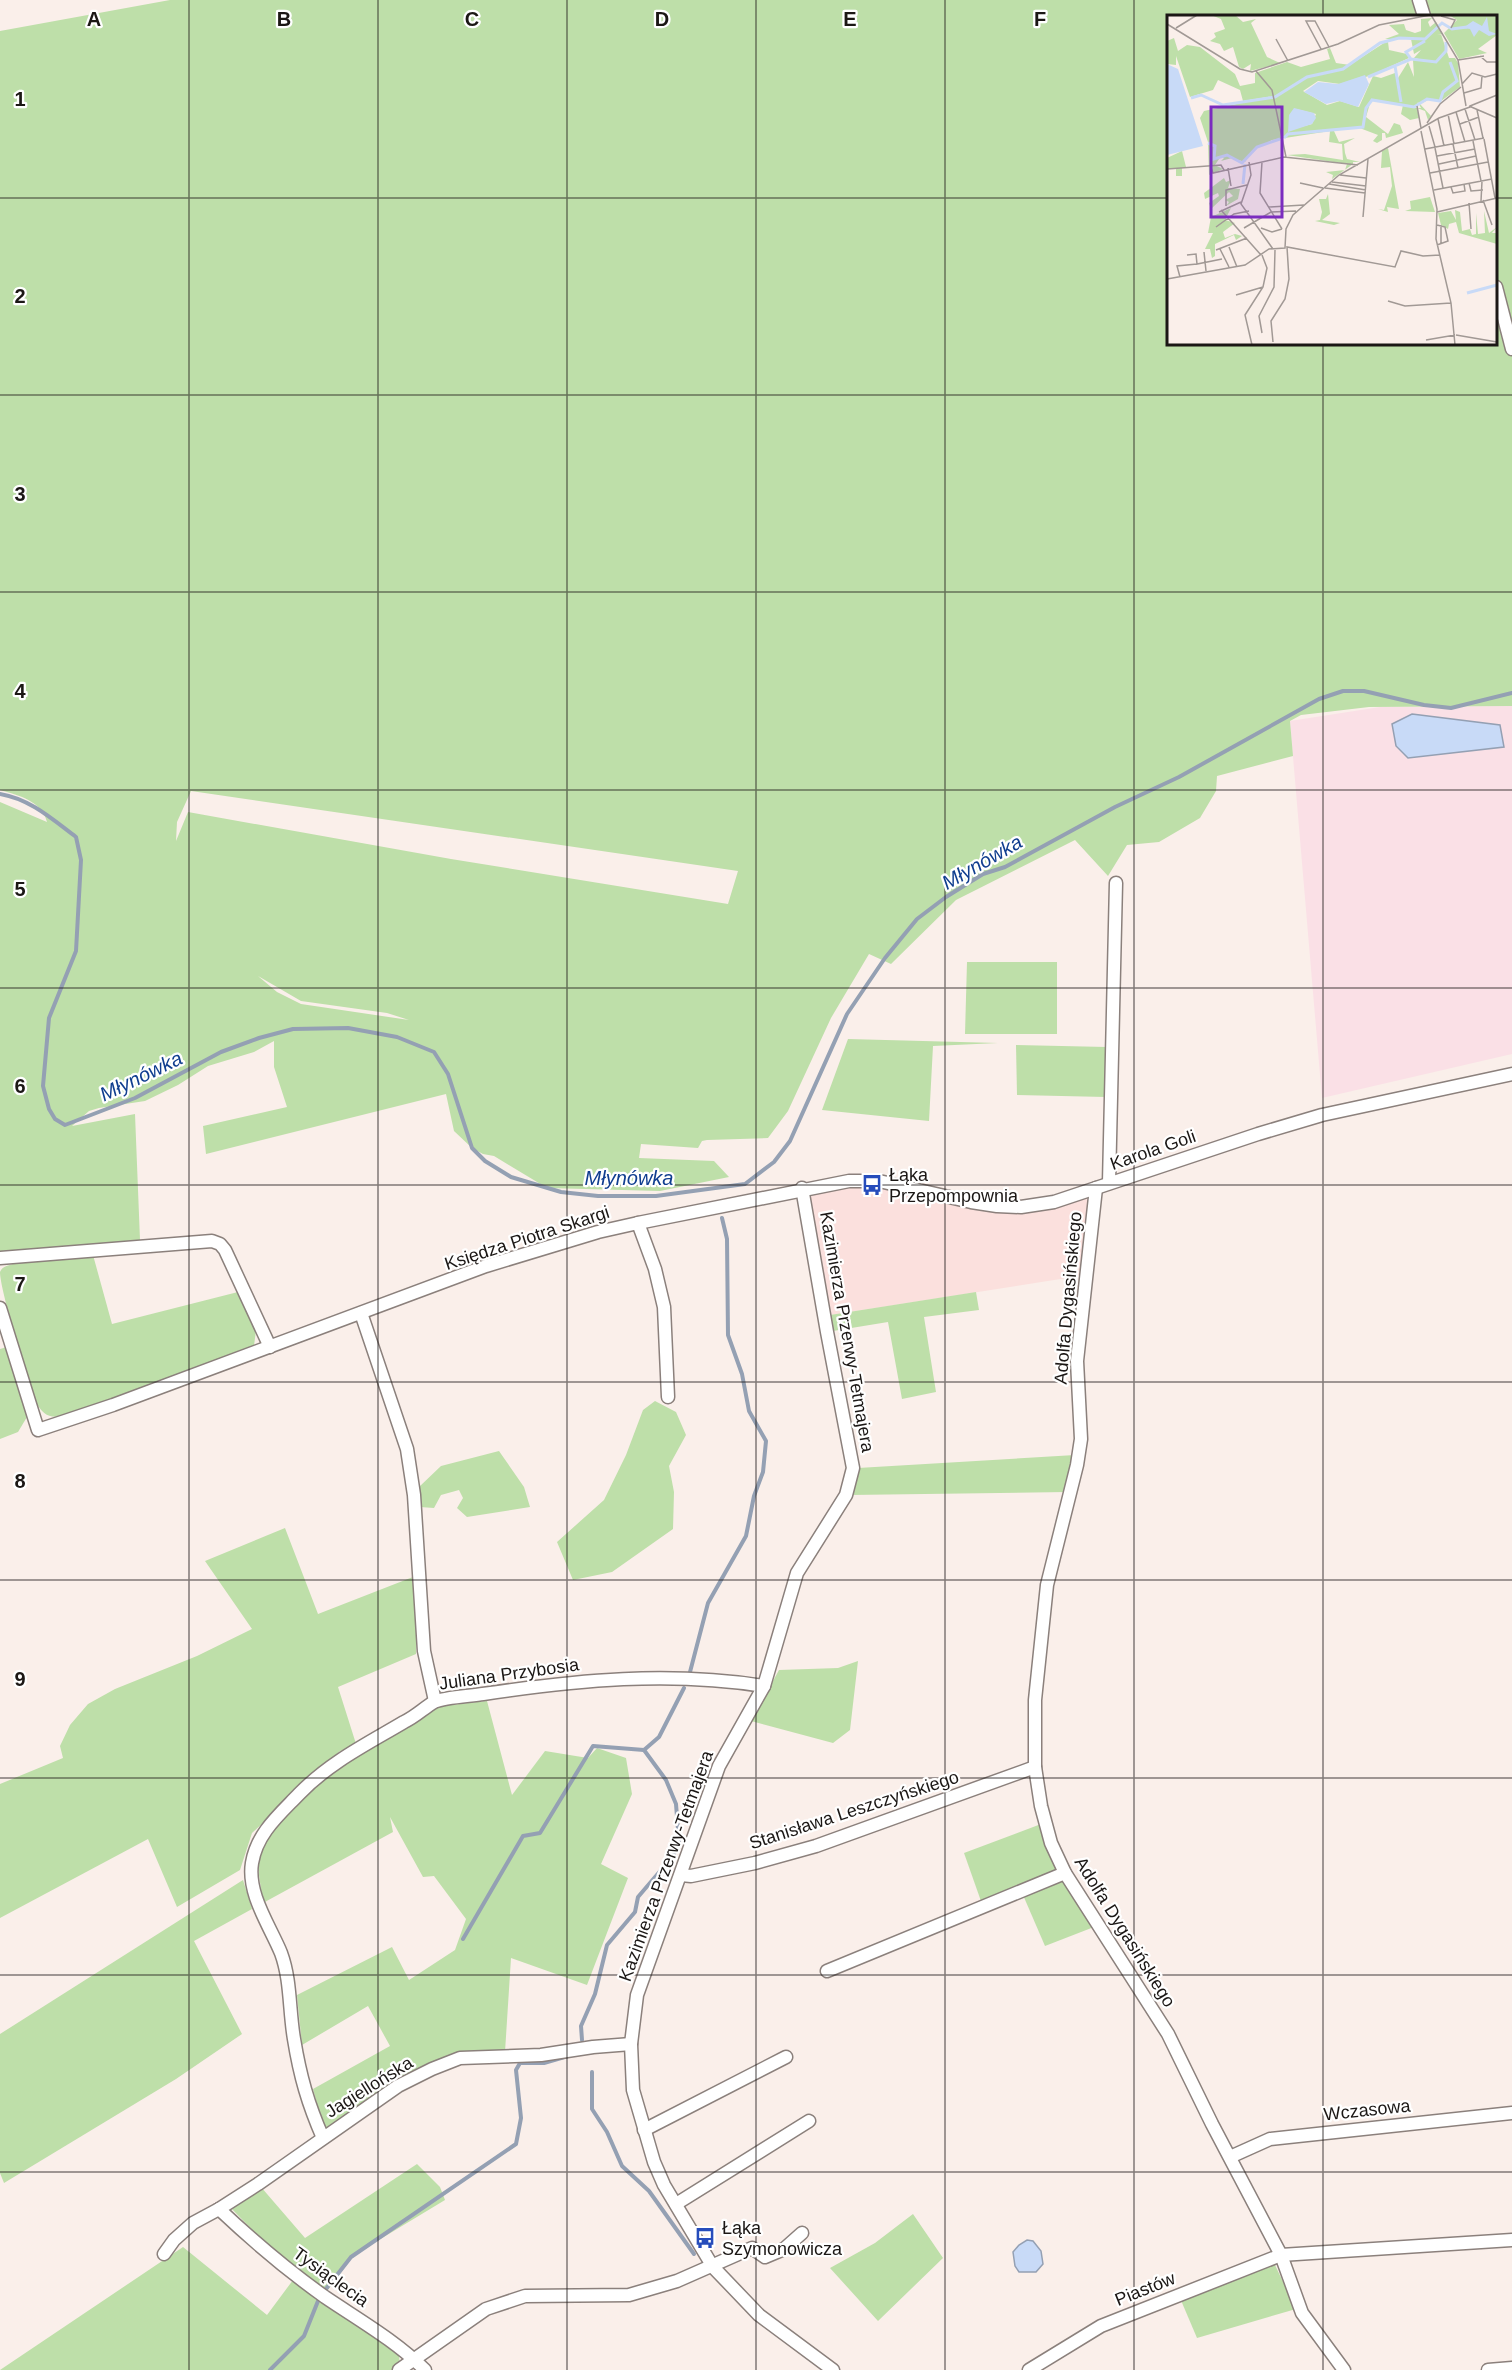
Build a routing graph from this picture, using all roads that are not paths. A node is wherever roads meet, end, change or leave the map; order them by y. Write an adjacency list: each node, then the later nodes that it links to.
1 (1419, 0): 2 (street)
2 (1424, 15)
3 (1497, 291): 4 (street)
4 (1512, 349)
5 (1116, 884): 7 (street)
6 (1512, 1074): 7 (street, Karola Goli)
7 (1109, 1183): 9 (street, Karola Goli)
8 (802, 1188): 9 (street, Karola Goli); 10 (street, Księdza Piotra Skargi); 16 (street, Kazimierza Przerwy-Tetmajera)
9 (1096, 1188): 18 (street, Adolfa Dygasińskiego)
10 (638, 1223): 13 (street, Księdza Piotra Skargi); 15 (street)
11 (0, 1258): 14 (street)
12 (0, 1308): 14 (street, Księdza Piotra Skargi)
13 (361, 1313): 14 (street, Księdza Piotra Skargi); 17 (street)
14 (270, 1347)
15 (668, 1396)
16 (764, 1686): 17 (street, Juliana Przybosia); 20 (street, Kazimierza Przerwy-Tetmajera)
17 (435, 1701): 27 (street, Juliana Przybosia)
18 (1035, 1767): 19 (street, Adolfa Dygasińskiego); 20 (street, Stanisława Leszczyńskiego)
19 (1065, 1873): 21 (street); 28 (street, Adolfa Dygasińskiego)
20 (681, 1875): 22 (street, Kazimierza Przerwy-Tetmajera)
21 (827, 1971)
22 (631, 2044): 26 (street, Kazimierza Przerwy-Tetmajera); 27 (street, Jagiellońska)
23 (786, 2057): 26 (street)
24 (1512, 2113): 28 (street, Wczasowa)
25 (809, 2121): 29 (street)
26 (644, 2130): 29 (street, Kazimierza Przerwy-Tetmajera)
27 (323, 2138): 30 (street, Jagiellońska)
28 (1230, 2157): 34 (street, Adolfa Dygasińskiego)
29 (676, 2204): 35 (street, Kazimierza Przerwy-Tetmajera)
30 (219, 2210): 33 (street, Jagiellońska); 36 (street, Tysiąclecia)
31 (802, 2233): 35 (street)
32 (1512, 2240): 34 (street)
33 (164, 2254)
34 (1281, 2255): 41 (street, Piastów); 42 (street, Adolfa Dygasińskiego)
35 (713, 2267): 36 (street); 40 (street, Kazimierza Przerwy-Tetmajera)
36 (414, 2360): 38 (street); 39 (street, Tysiąclecia)
37 (1512, 2367): 43 (street)
38 (399, 2370)
39 (425, 2370)
40 (833, 2370)
41 (1029, 2370)
42 (1344, 2370)
43 (1488, 2370)

